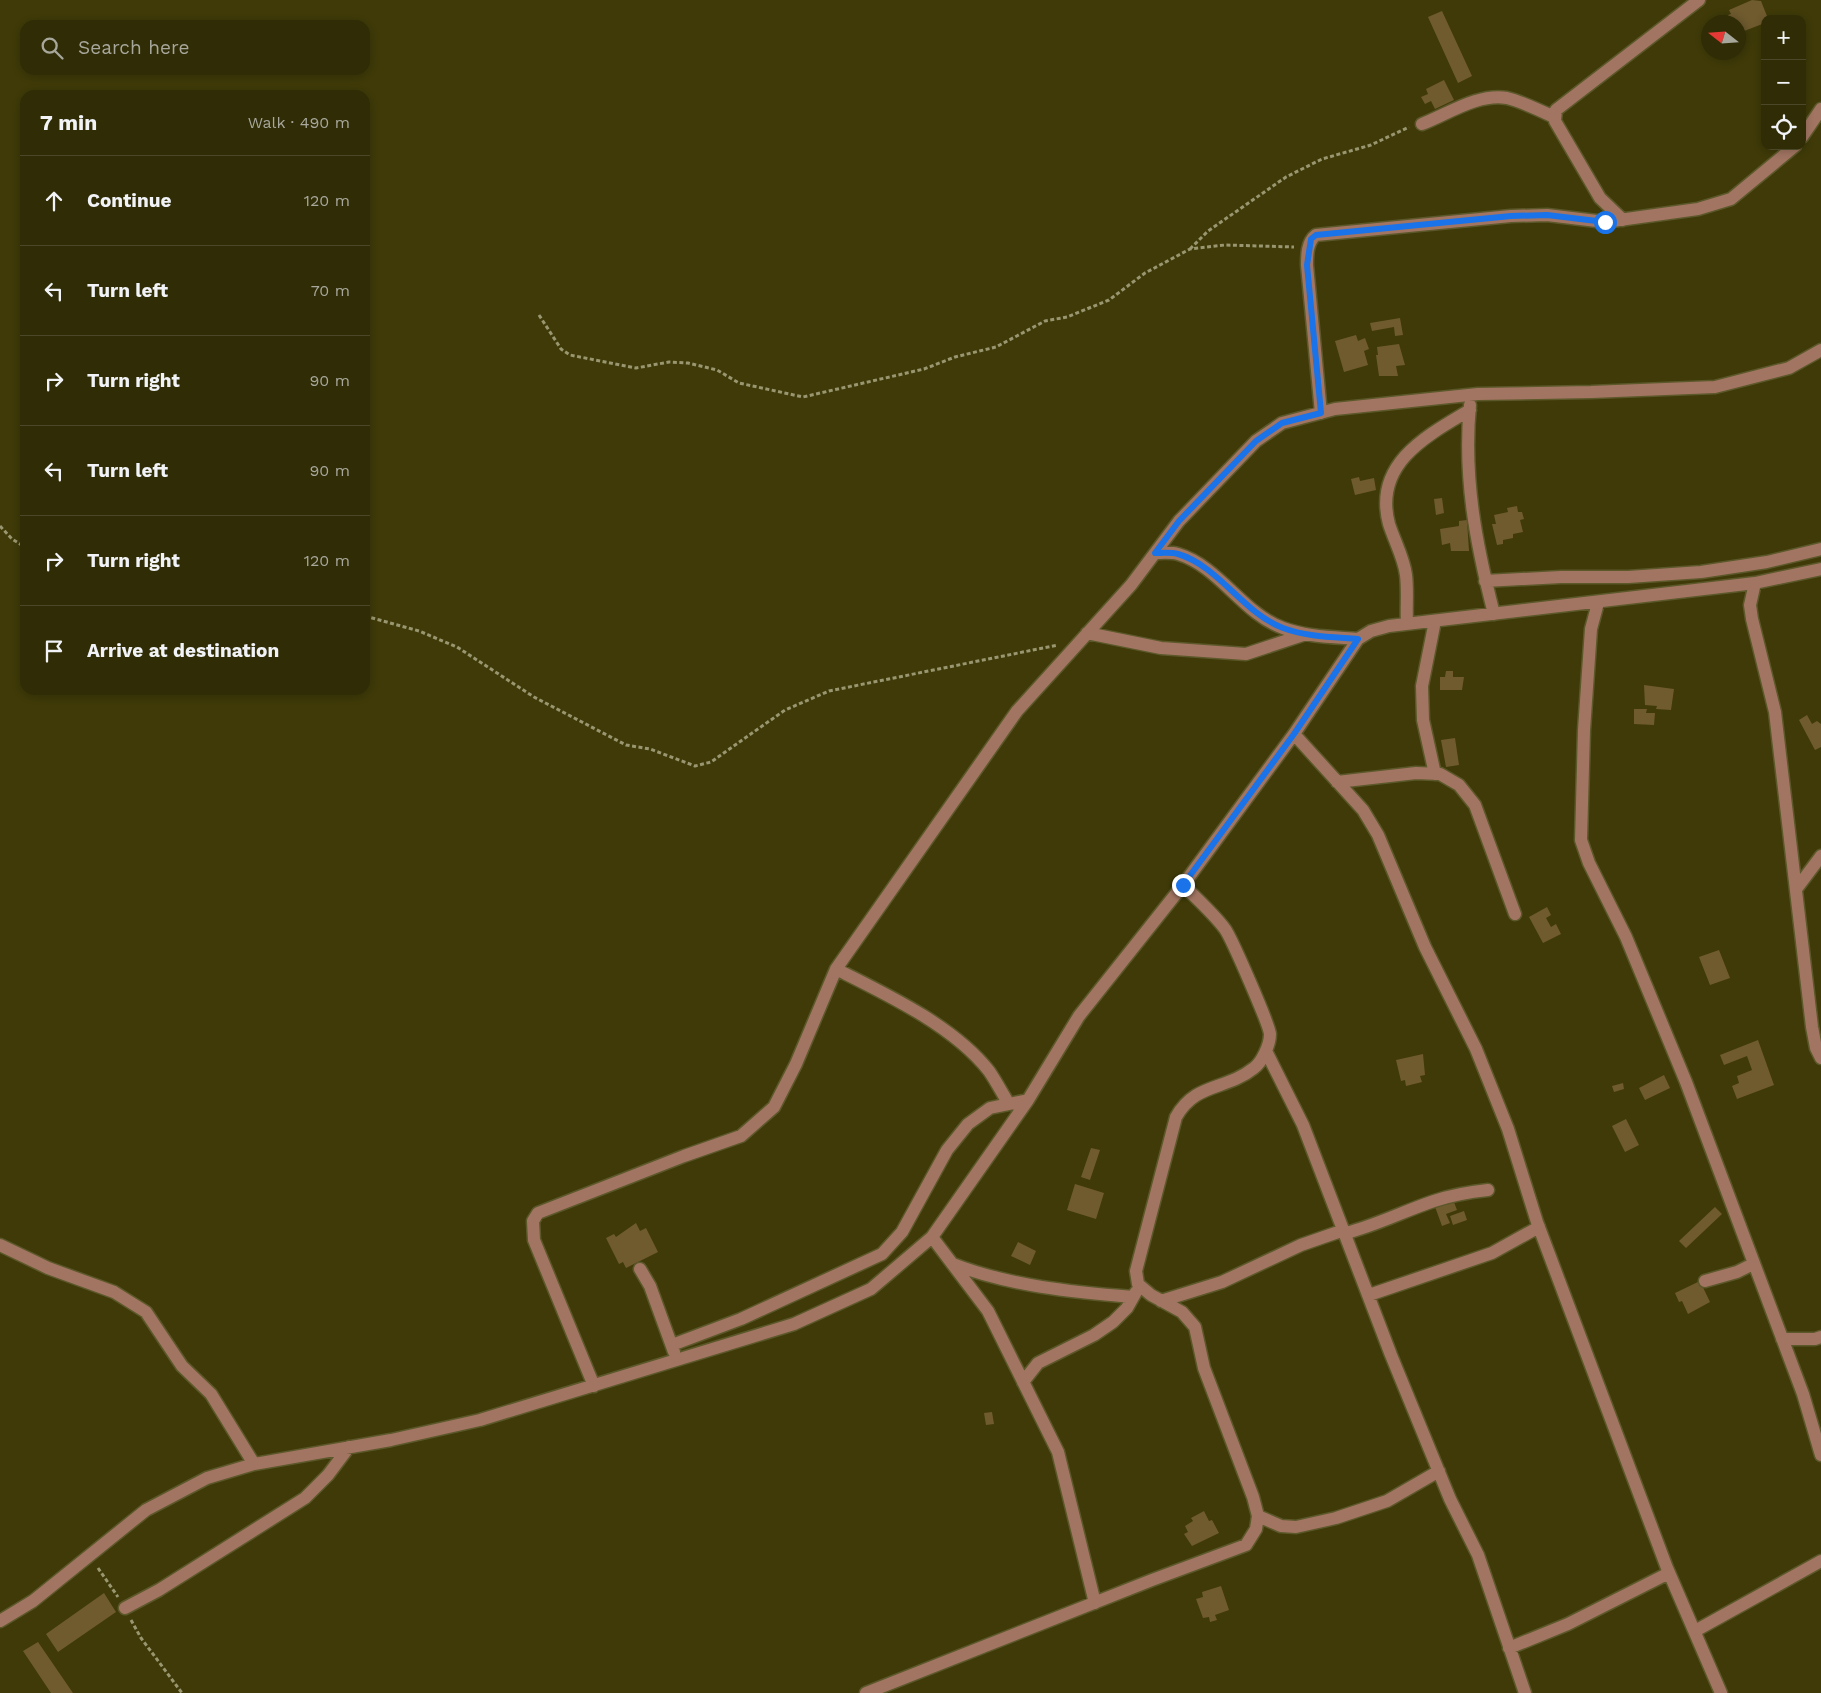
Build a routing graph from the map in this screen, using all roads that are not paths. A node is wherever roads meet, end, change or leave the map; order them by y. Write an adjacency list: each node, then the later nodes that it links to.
1 (1699, 0): 3 (street)
2 (1821, 109): 5 (street)
3 (1554, 117): 4 (street); 7 (street)
4 (1422, 124)
5 (1806, 131)
6 (1790, 150): 7 (street)
7 (1623, 220): 11 (street)
8 (1821, 350): 9 (street)
9 (1471, 395): 10 (street); 11 (street)
10 (1470, 410): 15 (street); 20 (street)
11 (1321, 413): 13 (street)
12 (1821, 549): 15 (street)
13 (1155, 553): 21 (street); 22 (street)
14 (1821, 569): 16 (street)
15 (1486, 580): 18 (street)
16 (1754, 583): 17 (street); 29 (street)
17 (1598, 602): 18 (street); 42 (street)
18 (1494, 614): 19 (street)
19 (1435, 621): 20 (street); 25 (street)
20 (1407, 624): 23 (street)
21 (1306, 634): 22 (street); 23 (street)
22 (1084, 637): 31 (street)
23 (1358, 639): 24 (street)
24 (1294, 734): 26 (street); 28 (street)
25 (1434, 774): 26 (street); 30 (street)
26 (1337, 782): 37 (street)
27 (1821, 856): 29 (street)
28 (1183, 885): 32 (street); 34 (street)
29 (1797, 888): 33 (street)
30 (1515, 914)
31 (836, 968): 35 (street); 54 (street)
32 (1266, 1051): 38 (street); 45 (street)
33 (1821, 1058)
34 (1028, 1100): 35 (street); 39 (street)
35 (1009, 1104): 51 (street)
36 (1488, 1190): 38 (street)
37 (1539, 1227): 46 (street); 61 (street)
38 (1345, 1231): 46 (street); 48 (street)
39 (932, 1237): 41 (street); 52 (street)
40 (0, 1245): 57 (street)
41 (953, 1264): 47 (street); 53 (street)
42 (1754, 1264): 44 (street); 50 (street)
43 (640, 1269): 51 (street)
44 (1705, 1280)
45 (1138, 1284): 47 (street); 48 (street)
46 (1369, 1295): 58 (street)
47 (1133, 1297): 53 (street)
48 (1161, 1301): 59 (street)
49 (1821, 1337): 50 (street)
50 (1782, 1339): 56 (street)
51 (672, 1345): 52 (street)
52 (677, 1361): 54 (street)
53 (1023, 1382): 62 (street)
54 (594, 1386): 55 (street)
55 (349, 1446): 57 (street); 63 (street)
56 (1821, 1455)
57 (254, 1464): 64 (street)
58 (1439, 1471): 59 (street); 66 (street)
59 (1258, 1516): 62 (street)
60 (1821, 1561): 65 (street)
61 (1669, 1573): 65 (street); 66 (street)
62 (1095, 1603): 67 (street)
63 (125, 1608)
64 (0, 1622)
65 (1695, 1631): 69 (street)
66 (1509, 1648): 68 (street)
67 (866, 1693)
68 (1525, 1693)
69 (1721, 1693)

